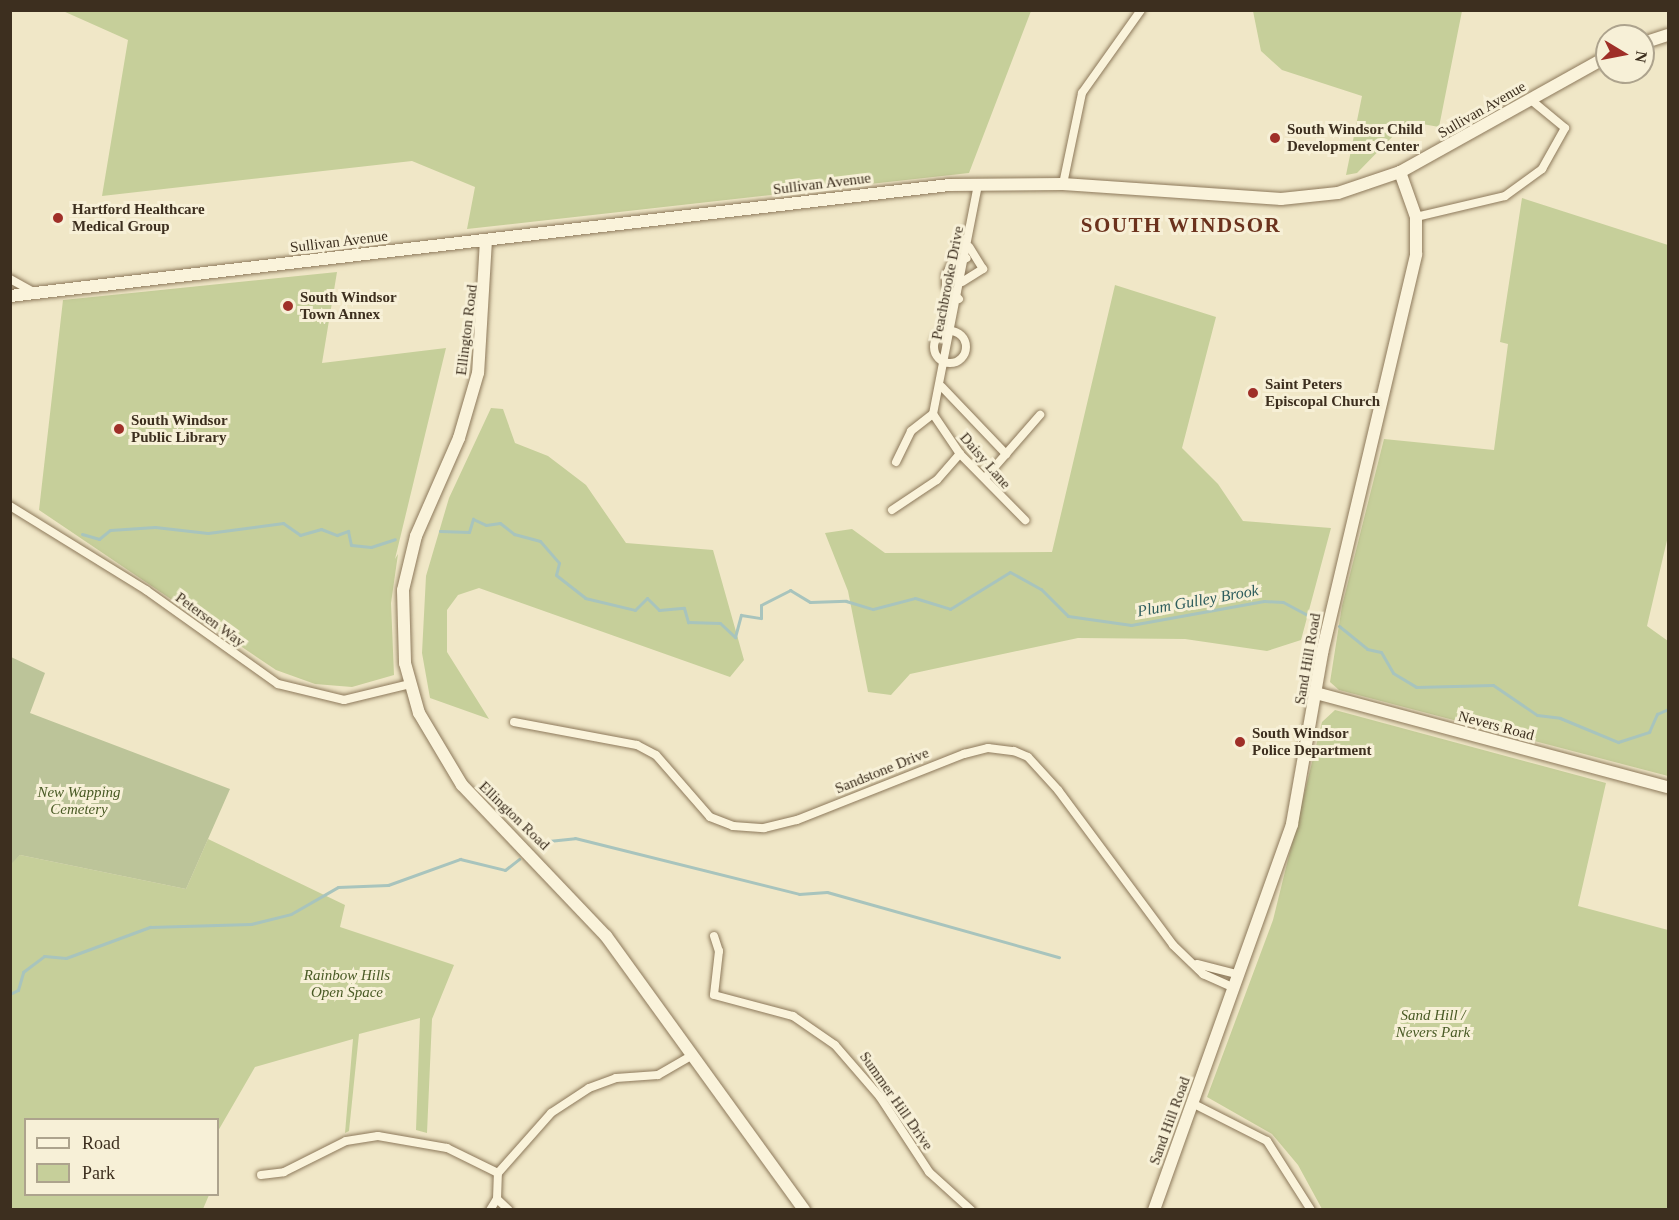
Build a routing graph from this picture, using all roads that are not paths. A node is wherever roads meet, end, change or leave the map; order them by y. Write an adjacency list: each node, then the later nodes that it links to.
1 (1141, 10): 6 (street)
2 (1595, 64): 3 (main road, Sullivan Avenue)
3 (1530, 99): 4 (main road, Sullivan Avenue); 7 (street)
4 (1400, 172): 6 (main road, Sullivan Avenue); 7 (main road, Sand Hill Road)
5 (978, 184): 6 (main road, Sullivan Avenue); 8 (main road, Sullivan Avenue); 9 (street, Peachbrooke Drive)
6 (1064, 184)
7 (1416, 217): 29 (main road, Sand Hill Road)
8 (486, 240): 13 (main road, Sullivan Avenue); 28 (main road, Ellington Road)
9 (969, 247): 10 (street, Peachbrooke Drive); 12 (street)
10 (967, 258): 12 (street, Peachbrooke Drive); 15 (street)
11 (10, 279): 13 (street)
12 (962, 282): 15 (street, Peachbrooke Drive)
13 (35, 292): 14 (main road, Sullivan Avenue)
14 (10, 296)
15 (959, 299): 16 (street, Peachbrooke Drive)
16 (953, 330): 17 (street, Peachbrooke Drive); 17 (street); 17 (street)
17 (947, 363): 18 (street, Peachbrooke Drive)
18 (942, 387): 19 (street, Peachbrooke Drive); 22 (street)
19 (933, 414): 21 (street, Daisy Lane); 23 (street)
20 (1040, 415): 22 (street)
21 (960, 454): 24 (street, Daisy Lane); 26 (street)
22 (1006, 454): 24 (street)
23 (896, 462)
24 (985, 478): 27 (street, Daisy Lane)
25 (10, 507): 28 (street, Petersen Way)
26 (892, 510)
27 (1025, 520)
28 (410, 684): 36 (main road, Ellington Road)
29 (1316, 693): 31 (main road, Nevers Road); 34 (main road, Sand Hill Road)
30 (514, 722): 33 (street, Sandstone Drive)
31 (1668, 787)
32 (714, 936): 44 (street, Summer Hill Drive)
33 (1197, 964): 34 (street, Sandstone Drive); 35 (street, Sandstone Drive)
34 (1240, 975): 35 (main road, Sand Hill Road)
35 (1235, 988): 37 (main road, Sand Hill Road)
36 (692, 1054): 38 (street); 43 (main road, Ellington Road)
37 (1192, 1103): 45 (main road, Sand Hill Road); 46 (street)
38 (498, 1173): 39 (street); 40 (street)
39 (261, 1175)
40 (497, 1198): 41 (street); 42 (street)
41 (490, 1209)
42 (509, 1209)
43 (804, 1209)
44 (970, 1209)
45 (1154, 1209)
46 (1311, 1209)

